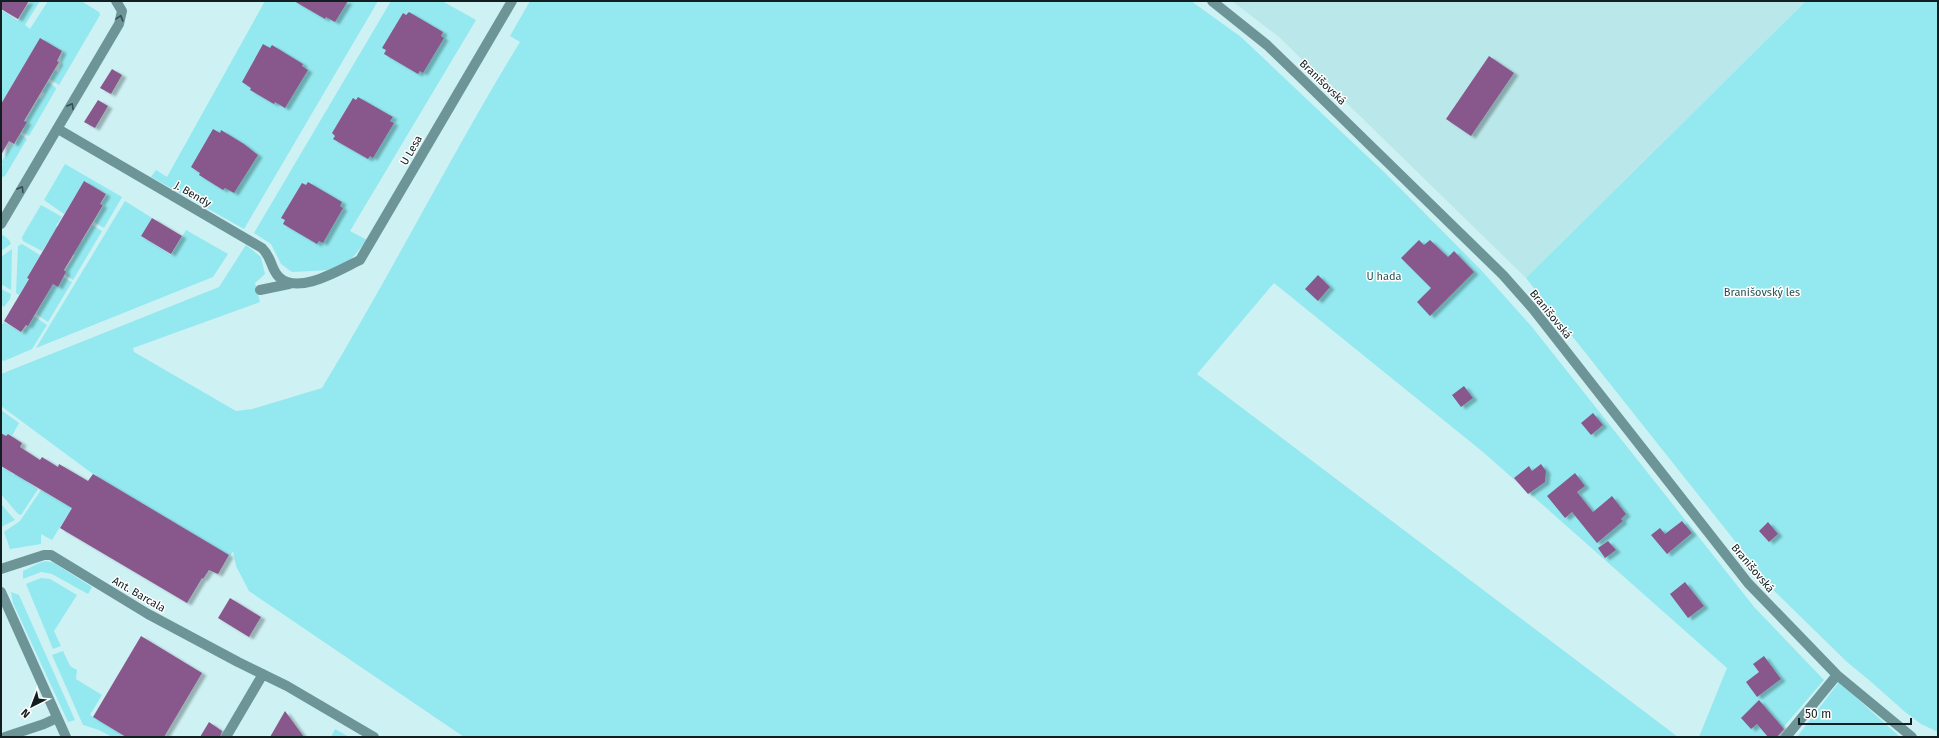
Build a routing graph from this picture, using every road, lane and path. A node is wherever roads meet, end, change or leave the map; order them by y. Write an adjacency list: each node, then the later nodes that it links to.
1 (116, 1): 4 (street, one-way to 1)
2 (512, 1): 6 (street, U Lesa)
3 (1212, 1): 11 (street, Branišovská)
4 (58, 129): 5 (street, one-way to 4); 6 (street, J. Bendy)
5 (1, 224)
6 (289, 284): 7 (street)
7 (260, 290)
8 (1, 569): 10 (street, Ant. Barcala)
9 (1, 592): 12 (street)
10 (263, 674): 15 (street); 16 (street, Ant. Barcala)
11 (1838, 675): 17 (street); 18 (street, Branišovská)
12 (58, 718): 13 (street); 14 (street)
13 (5, 737)
14 (66, 737)
15 (226, 737)
16 (374, 737)
17 (1786, 737)
18 (1912, 737)

